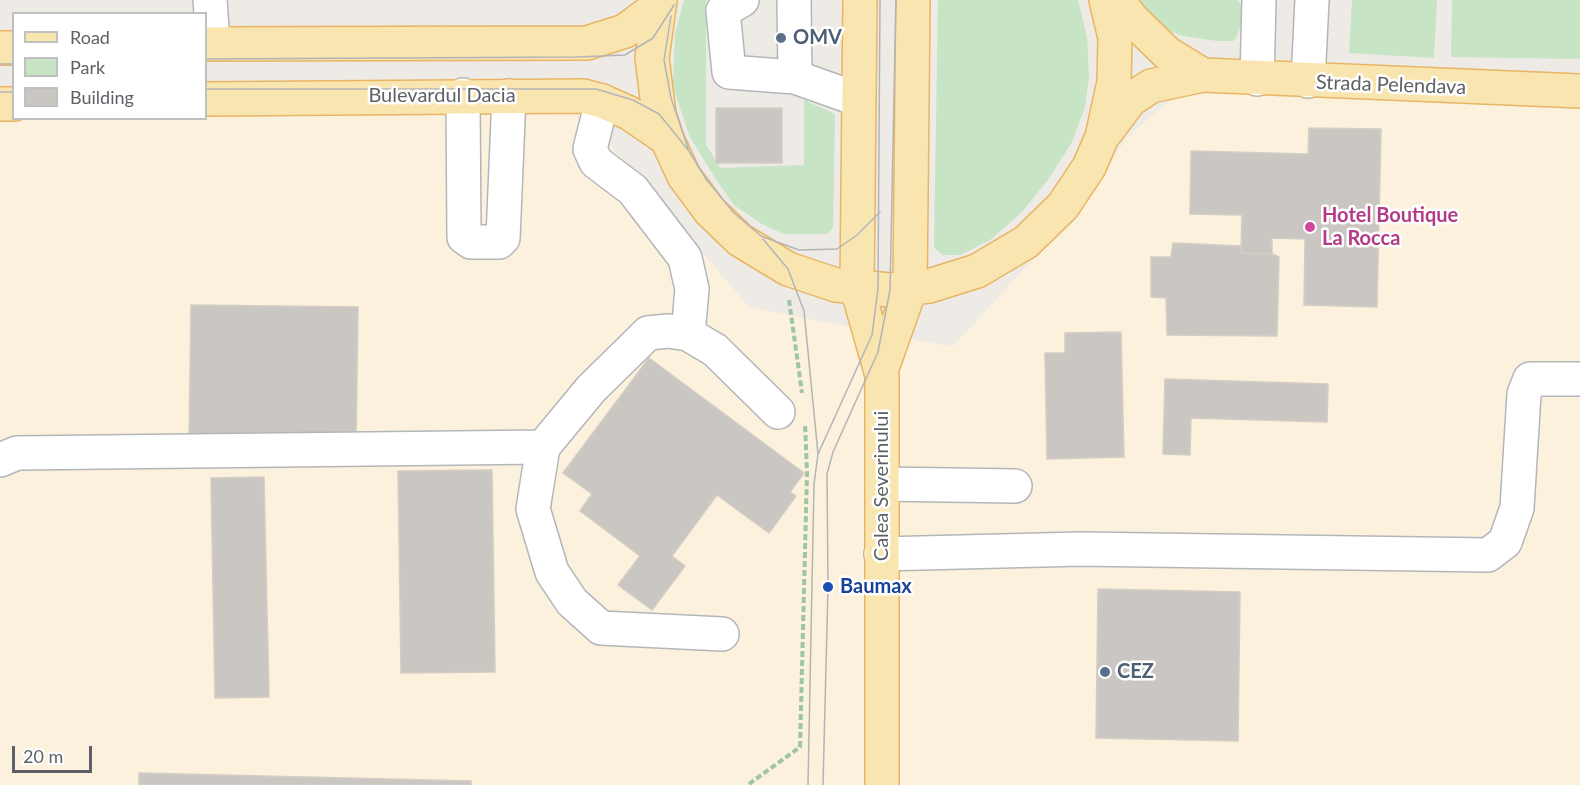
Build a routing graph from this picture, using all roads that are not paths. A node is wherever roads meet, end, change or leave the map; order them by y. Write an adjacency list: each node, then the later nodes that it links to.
1 (210, 0): 11 (street)
2 (742, 0): 13 (street)
3 (794, 0): 13 (street)
4 (860, 0): 20 (main road, Calea Severinului)
5 (913, 0): 25 (main road, Calea Severinului)
6 (1107, 0): 22 (main road, Strada Pelendava)
7 (1117, 0): 12 (main road, Strada Pelendava)
8 (1259, 0): 14 (street)
9 (1312, 0): 15 (street)
10 (658, 3): 11 (main road); 23 (main road)
11 (209, 43)
12 (1203, 75): 14 (main road, Strada Pelendava); 22 (main road, Strada Pelendava)
13 (795, 77): 20 (street)
14 (1257, 79): 15 (main road, Strada Pelendava)
15 (1308, 81): 16 (main road, Strada Pelendava)
16 (1580, 91)
17 (463, 95): 18 (main road, Bulevardul Dacia); 18 (street); 19 (main road, Bulevardul Dacia)
18 (509, 96): 21 (main road, Bulevardul Dacia)
19 (207, 99)
20 (857, 99): 24 (main road, Calea Severinului)
21 (602, 101): 23 (main road, Bulevardul Dacia); 26 (street)
22 (1102, 137): 25 (main road, Strada Pelendava)
23 (667, 139): 24 (main road)
24 (857, 288): 25 (main road); 27 (main road, Calea Severinului)
25 (910, 289): 27 (main road, Calea Severinului)
26 (688, 333): 29 (street); 30 (street)
27 (882, 368): 32 (main road, Calea Severinului)
28 (1580, 379): 34 (street)
29 (778, 412)
30 (543, 447): 31 (street); 35 (street)
31 (0, 460)
32 (882, 483): 33 (street); 34 (main road, Calea Severinului)
33 (1015, 486)
34 (881, 554): 36 (main road, Calea Severinului)
35 (722, 634)
36 (882, 785)

